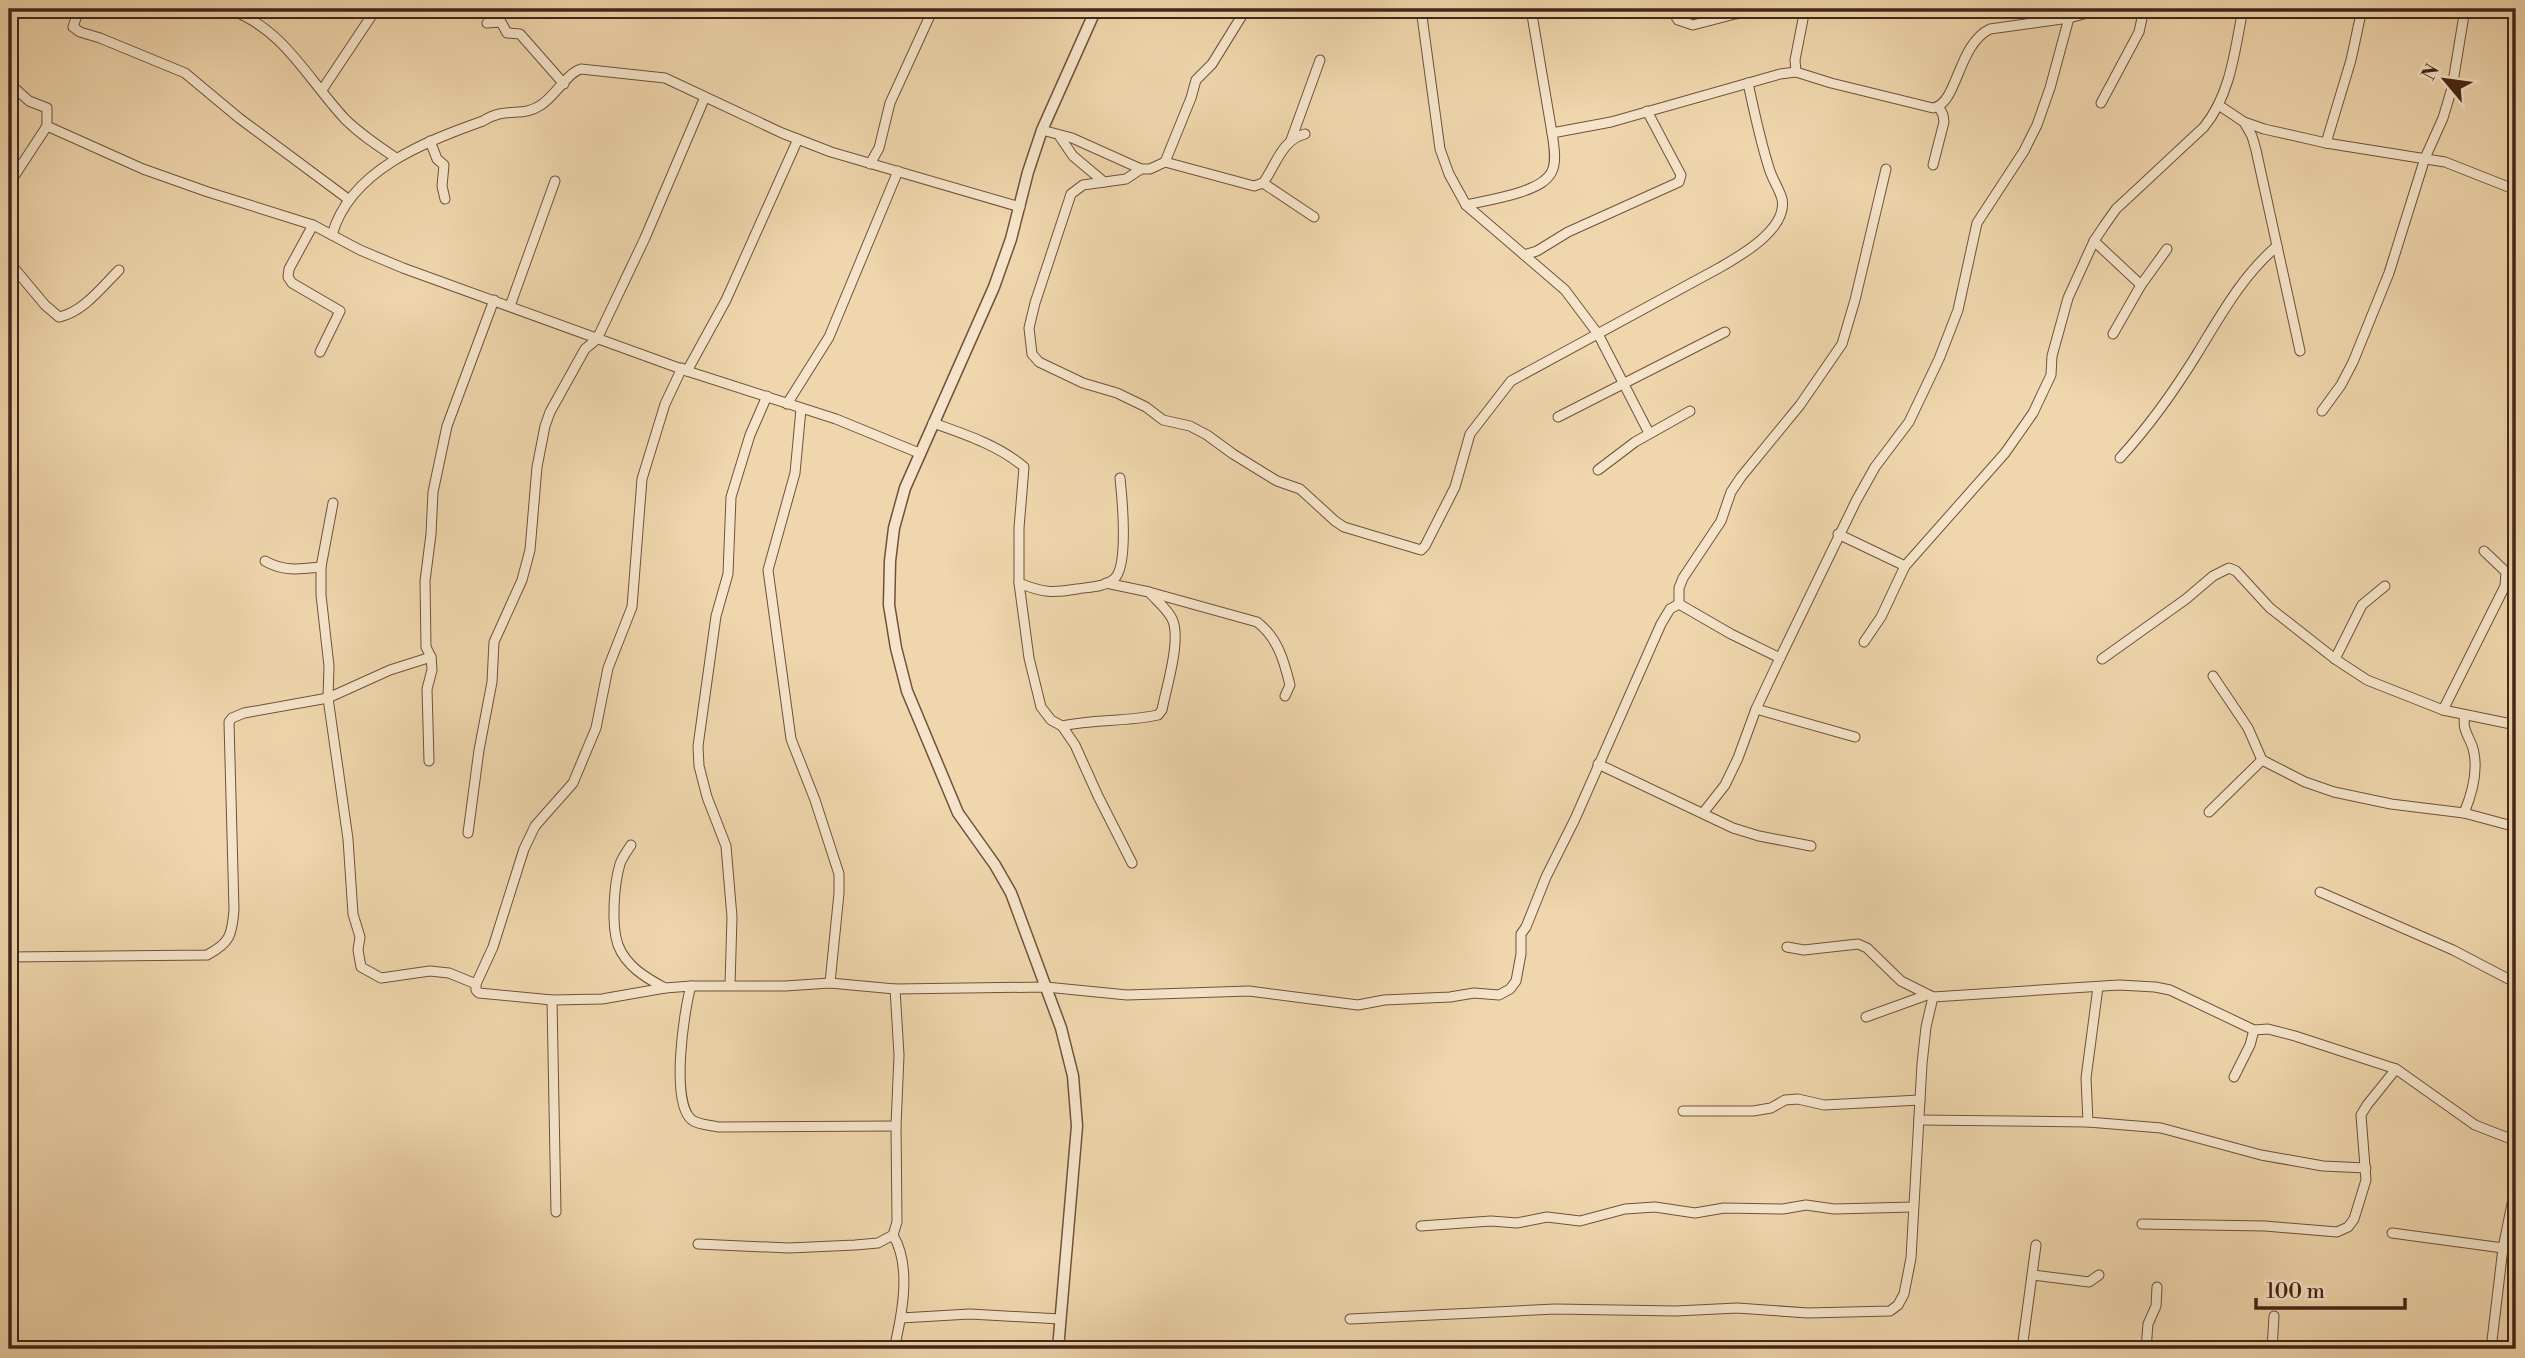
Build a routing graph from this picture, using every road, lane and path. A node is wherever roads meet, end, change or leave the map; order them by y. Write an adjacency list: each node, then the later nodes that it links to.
1 (79, 9): 53 (street)
2 (229, 9): 24 (street)
3 (376, 9): 24 (street)
4 (933, 9): 43 (street)
5 (1096, 9): 32 (street)
6 (1246, 9): 42 (street)
7 (1421, 9): 55 (street)
8 (1531, 9): 33 (street)
9 (1671, 9): 10 (street)
10 (1776, 9): 16 (street)
11 (2102, 9): 17 (street)
12 (2144, 9): 26 (street)
13 (2243, 9): 27 (street)
14 (2362, 9): 39 (street)
15 (2465, 9): 41 (street)
16 (1805, 10): 20 (street)
17 (2069, 18): 28 (street); 90 (street)
18 (487, 23): 23 (street)
19 (1320, 60): 38 (street)
20 (1797, 72): 22 (street); 28 (street)
21 (9, 83): 31 (street)
22 (1748, 83): 29 (street); 70 (street)
23 (564, 84): 25 (street); 37 (street)
24 (322, 90): 40 (street)
25 (705, 96): 36 (street); 72 (street)
26 (2101, 103)
27 (2220, 106): 30 (street); 60 (street)
28 (1938, 107): 44 (street)
29 (1647, 111): 33 (street); 63 (street)
30 (2244, 122): 39 (street); 61 (street)
31 (47, 126): 51 (street); 58 (street)
32 (1042, 130): 35 (street); 56 (street)
33 (1552, 133): 55 (street)
34 (1304, 134): 38 (street)
35 (1060, 136): 46 (street); 49 (street)
36 (798, 139): 43 (street); 75 (street)
37 (430, 141): 40 (street); 54 (street)
38 (1290, 142): 50 (street)
39 (2326, 143): 41 (street)
40 (396, 158): 53 (street)
41 (2426, 158): 52 (street); 81 (street)
42 (1165, 162): 46 (street); 50 (street)
43 (870, 164): 47 (street)
44 (1933, 165)
45 (1886, 169): 99 (street)
46 (1141, 170): 49 (street)
47 (898, 171): 56 (street); 78 (street)
48 (555, 181): 68 (street)
49 (1104, 182): 70 (street)
50 (1263, 183): 57 (street)
51 (9, 184)
52 (2516, 190)
53 (348, 199): 59 (street)
54 (445, 200)
55 (1466, 205): 63 (street)
56 (1020, 207): 83 (street)
57 (1314, 217)
58 (313, 225): 59 (street); 74 (street)
59 (331, 235): 67 (street)
60 (2094, 241): 66 (street); 93 (street)
61 (2277, 246): 73 (street); 86 (street)
62 (2167, 249): 66 (street)
63 (1524, 255): 70 (street)
64 (9, 262): 65 (street)
65 (119, 270)
66 (2141, 285): 71 (street)
67 (494, 300): 68 (street); 101 (street)
68 (510, 306): 72 (street)
69 (1725, 332): 76 (street)
70 (1598, 334): 76 (street)
71 (2113, 334)
72 (597, 339): 75 (street); 121 (street)
73 (2300, 351)
74 (320, 352)
75 (685, 370): 77 (street); 130 (street)
76 (1621, 383): 82 (street); 84 (street)
77 (767, 396): 78 (street); 131 (street)
78 (787, 404): 79 (street)
79 (801, 409): 85 (street); 128 (street)
80 (1690, 411): 84 (street)
81 (2322, 411)
82 (1558, 417)
83 (933, 423): 85 (street); 95 (street)
84 (1649, 433): 87 (street)
85 (919, 453): 133 (street)
86 (2120, 458)
87 (1598, 470)
88 (1120, 478): 96 (street)
89 (333, 503): 94 (street)
90 (1838, 534): 93 (street); 102 (street)
91 (2484, 551): 109 (street)
92 (265, 561): 94 (street)
93 (1905, 566): 100 (street)
94 (321, 567): 107 (street)
95 (1019, 583): 96 (street); 112 (street)
96 (1106, 583): 98 (street)
97 (2385, 586): 104 (street)
98 (1149, 592): 106 (street); 112 (street)
99 (1679, 604): 102 (street); 116 (street)
100 (1864, 642)
101 (431, 657): 107 (street); 115 (street)
102 (1780, 658): 108 (street)
103 (2102, 659): 104 (street)
104 (2335, 659): 109 (street)
105 (2213, 676): 114 (street)
106 (1284, 696)
107 (328, 698): 127 (street); 130 (street)
108 (1756, 709): 113 (street); 117 (street)
109 (2443, 710): 110 (street)
110 (2465, 716): 111 (street); 119 (street)
111 (2516, 725)
112 (1062, 726): 124 (street)
113 (1855, 737)
114 (2262, 760): 118 (street); 119 (street)
115 (429, 761)
116 (1598, 764): 117 (street); 133 (street)
117 (1703, 813): 123 (street)
118 (2209, 813)
119 (2464, 813): 120 (street)
120 (2516, 827)
121 (468, 833)
122 (631, 845): 135 (street)
123 (1811, 846)
124 (1132, 863)
125 (2320, 892): 129 (street)
126 (1787, 947): 137 (street)
127 (9, 957)
128 (830, 983): 131 (street); 136 (street)
129 (2516, 983)
130 (476, 984): 138 (street)
131 (730, 985): 132 (street)
132 (691, 986): 135 (street); 147 (street)
133 (1046, 987): 136 (street); 165 (street)
134 (2098, 987): 137 (street); 140 (street); 146 (street)
135 (665, 988): 138 (street)
136 (895, 989): 147 (street)
137 (1930, 996): 139 (street); 143 (street)
138 (552, 1000): 152 (street)
139 (1866, 1017)
140 (2254, 1030): 141 (street); 142 (street)
141 (2396, 1069): 148 (street); 149 (street)
142 (2234, 1077)
143 (1920, 1100): 144 (street); 145 (street)
144 (1683, 1111)
145 (1919, 1120): 146 (street); 151 (street)
146 (2088, 1122): 149 (street)
147 (896, 1126): 156 (street)
148 (2516, 1141)
149 (2366, 1168): 153 (street)
150 (2516, 1184): 159 (street)
151 (1913, 1207): 154 (street); 166 (street)
152 (556, 1212)
153 (2142, 1224)
154 (1421, 1226)
155 (2392, 1233): 159 (street)
156 (892, 1235): 157 (street); 164 (street)
157 (698, 1244)
158 (2036, 1245): 160 (street)
159 (2504, 1248): 172 (street)
160 (2033, 1275): 161 (street); 169 (street)
161 (2099, 1275)
162 (2157, 1287): 170 (street)
163 (2274, 1316): 171 (street)
164 (901, 1318): 165 (street); 167 (street)
165 (1060, 1319): 168 (street)
166 (1350, 1319)
167 (894, 1349)
168 (1059, 1349)
169 (2022, 1349)
170 (2146, 1349)
171 (2272, 1349)
172 (2491, 1349)

